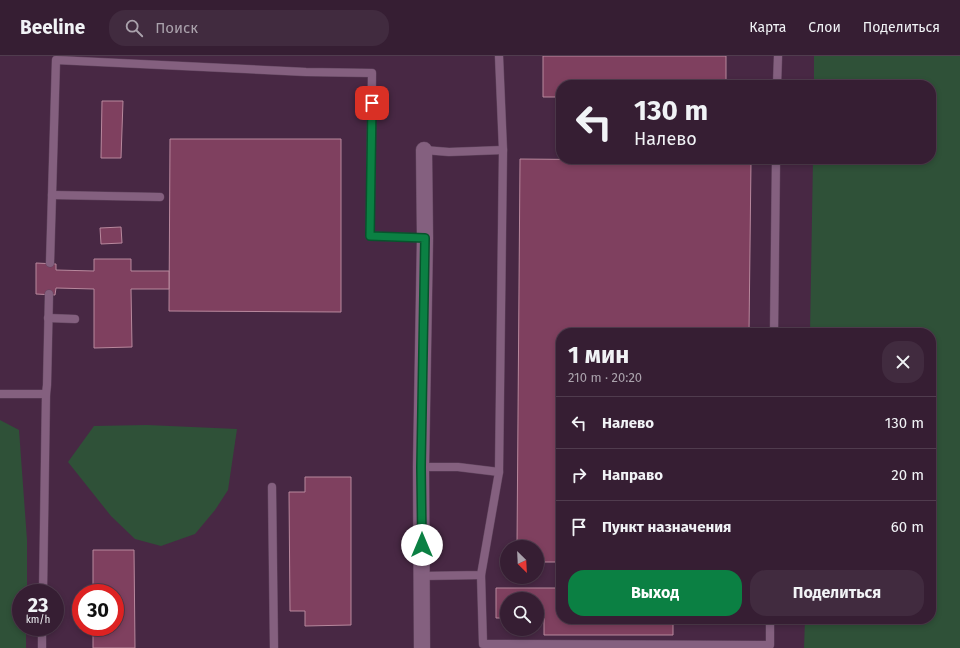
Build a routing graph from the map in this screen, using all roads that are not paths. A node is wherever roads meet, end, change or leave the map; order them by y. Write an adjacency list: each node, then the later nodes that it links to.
1 (499, 56): 5 (lane)
2 (778, 56): 3 (lane)
3 (777, 80)
4 (424, 150): 5 (lane); 9 (street)
5 (502, 150): 18 (lane)
6 (776, 164): 14 (lane)
7 (52, 195): 8 (lane); 9 (lane); 10 (lane)
8 (160, 197)
9 (425, 238): 17 (street)
10 (50, 263)
11 (49, 294): 12 (lane)
12 (48, 318): 13 (lane); 16 (lane)
13 (75, 319)
14 (774, 328)
15 (0, 394): 16 (lane)
16 (46, 394): 22 (lane)
17 (421, 467): 18 (lane); 21 (street)
18 (500, 472): 20 (lane)
19 (272, 487): 26 (lane)
20 (481, 575): 21 (lane); 23 (lane)
21 (422, 576): 27 (street)
22 (43, 584)
23 (770, 624)
24 (42, 636): 25 (lane)
25 (42, 648)
26 (274, 648)
27 (422, 648)

